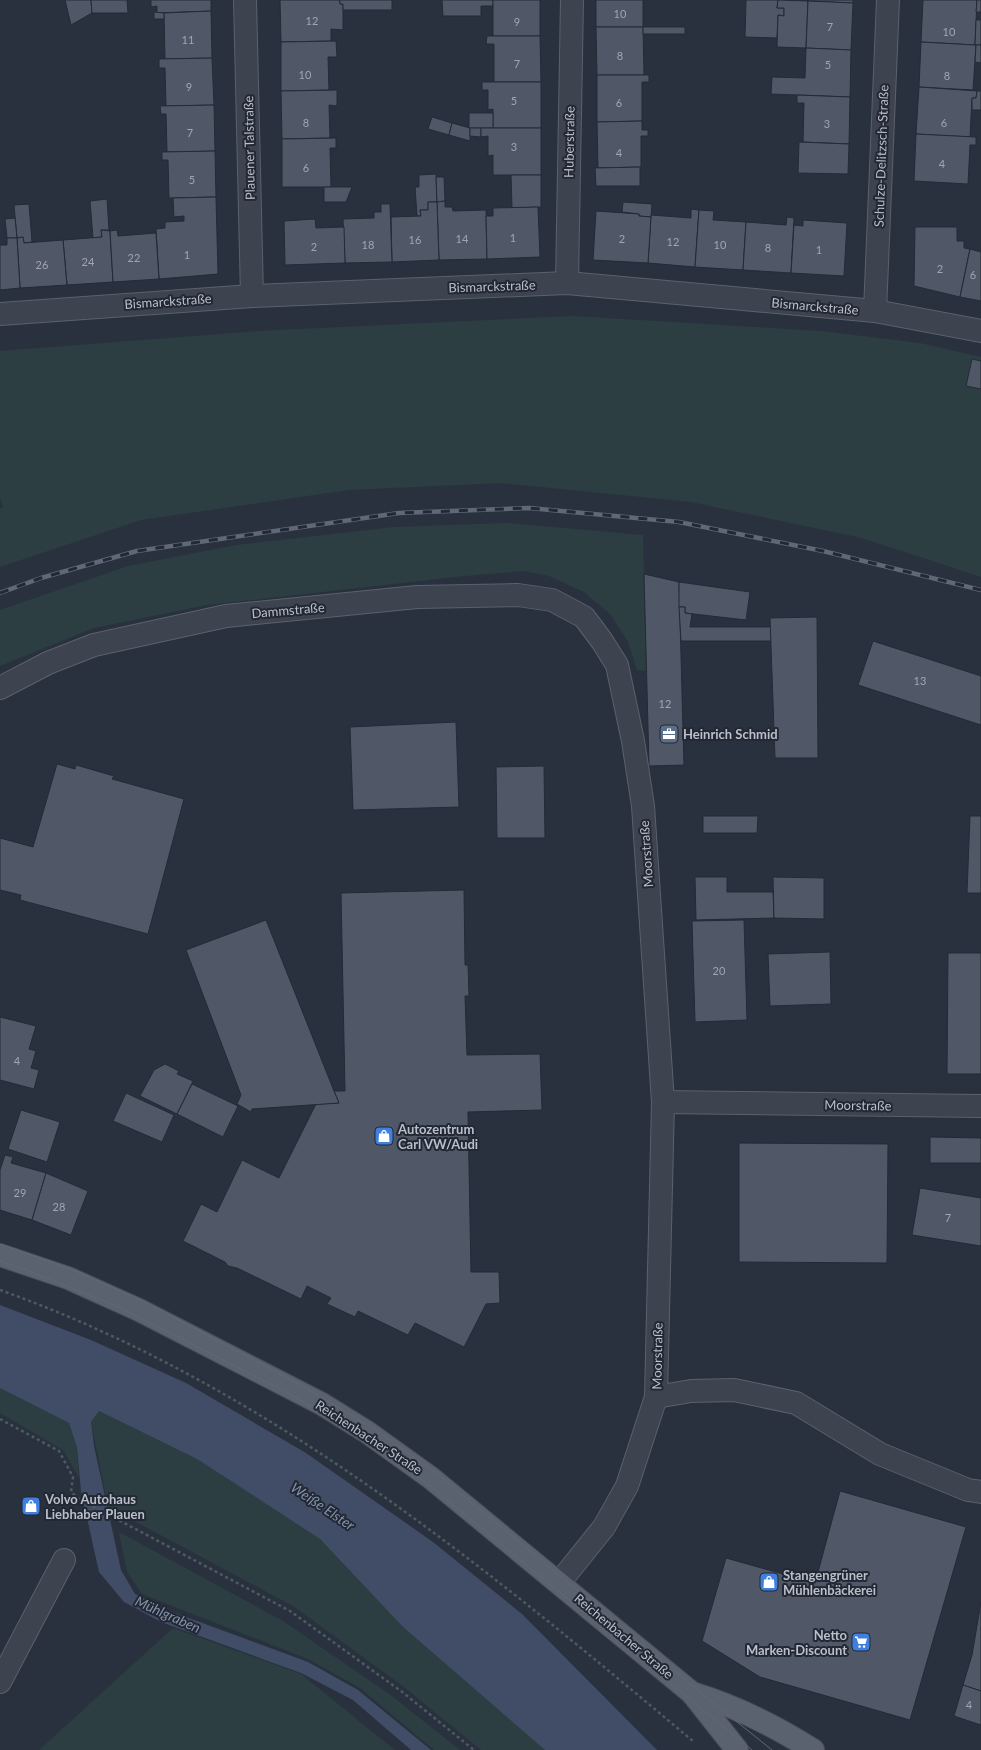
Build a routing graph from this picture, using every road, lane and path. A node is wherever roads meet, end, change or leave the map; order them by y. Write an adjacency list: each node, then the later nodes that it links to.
1 (245, 0): 5 (street, Plauener Talstraße)
2 (572, 0): 4 (street, Huberstraße)
3 (888, 0): 6 (street, Schulze-Delitzsch-Straße)
4 (566, 283): 5 (street, Bismarckstraße); 6 (street, Bismarckstraße)
5 (252, 296): 7 (street, Bismarckstraße)
6 (875, 311): 8 (street, Bismarckstraße)
7 (0, 314)
8 (981, 331)
9 (584, 617): 10 (street, Dammstraße); 11 (street, Moorstraße)
10 (0, 688)
11 (663, 1102): 12 (street, Moorstraße); 15 (street, Moorstraße)
12 (981, 1106)
13 (0, 1255): 19 (main road, Reichenbacher Straße)
14 (0, 1290): 22 (path)
15 (656, 1397): 17 (street); 19 (street, Moorstraße)
16 (0, 1418): 23 (path)
17 (981, 1492)
18 (64, 1560): 20 (street)
19 (559, 1583): 21 (main road, Reichenbacher Straße)
20 (0, 1682)
21 (692, 1693): 24 (main road, Reichenbacher Straße); 25 (main road, Reichenbacher Straße)
22 (697, 1745)
23 (474, 1750)
24 (736, 1750)
25 (813, 1750)

